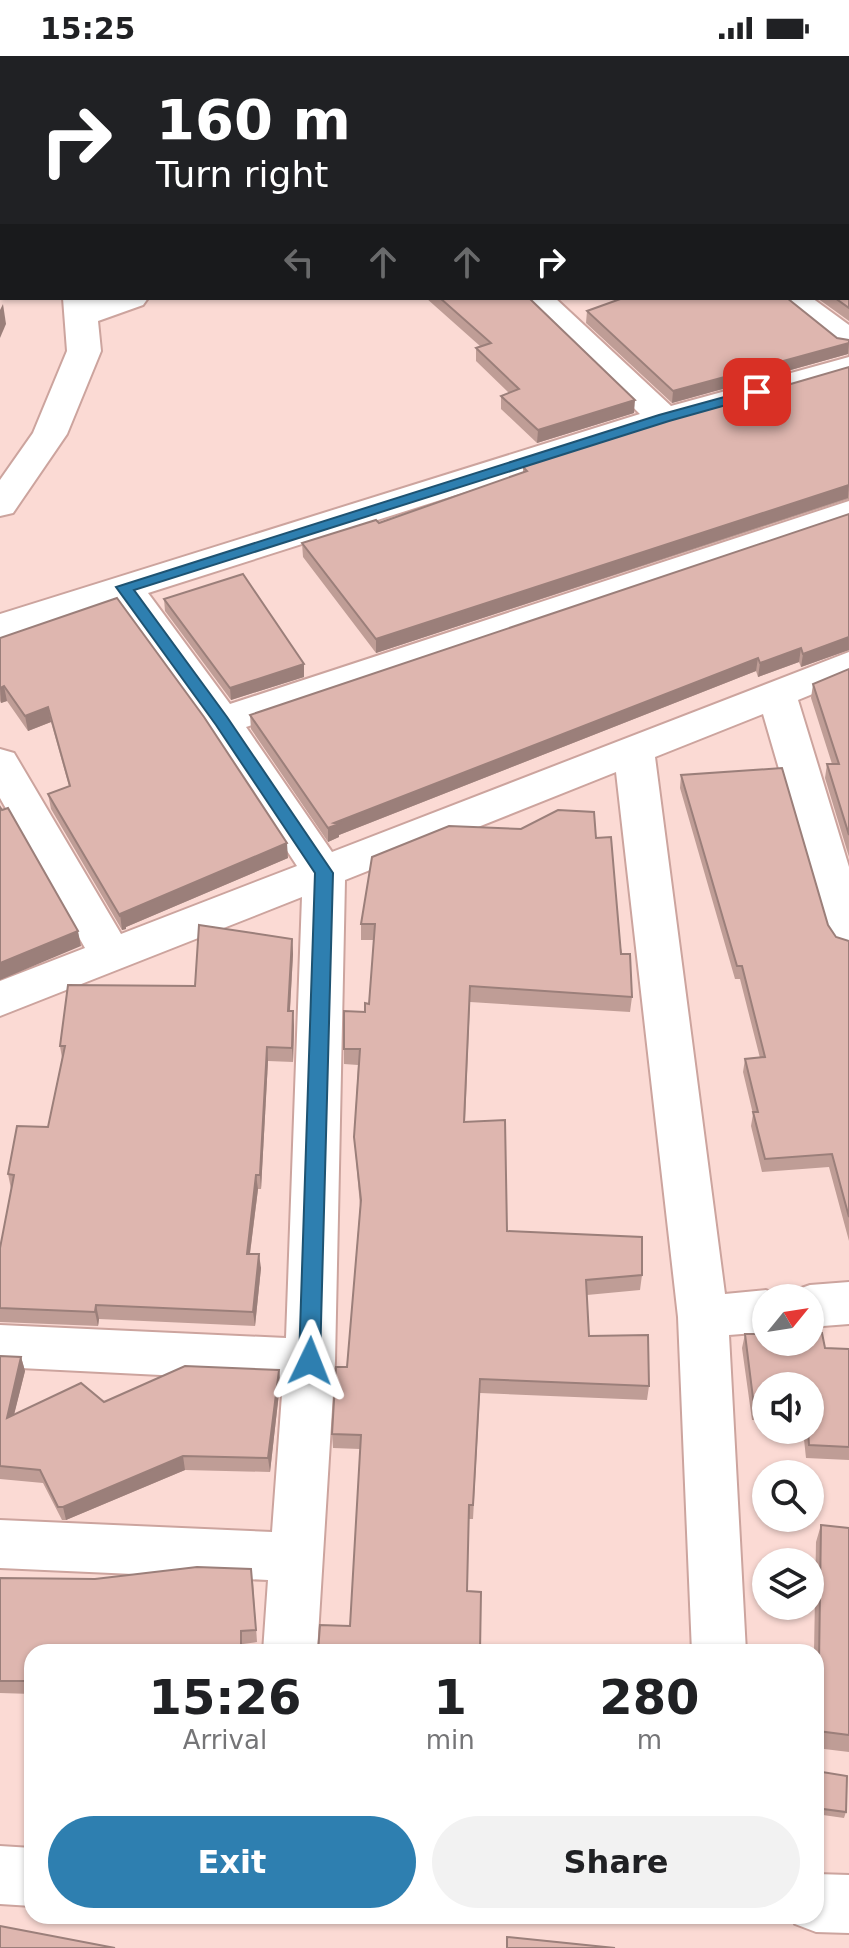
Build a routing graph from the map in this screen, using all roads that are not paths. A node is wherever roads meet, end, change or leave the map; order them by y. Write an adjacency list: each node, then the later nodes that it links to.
1 (120, 300): 4 (street)
2 (538, 300): 7 (street)
3 (794, 300): 5 (street)
4 (80, 307): 8 (street)
5 (849, 340)
6 (849, 367): 7 (street)
7 (664, 418): 10 (street)
8 (0, 505)
9 (849, 512): 14 (street)
10 (124, 587): 11 (street); 14 (street)
11 (0, 627)
12 (849, 665): 13 (street)
13 (777, 695): 15 (street); 18 (street)
14 (222, 721): 17 (street)
15 (634, 752): 17 (street); 24 (street)
16 (0, 763): 19 (street)
17 (324, 873): 19 (street); 26 (street)
18 (849, 937)
19 (111, 955): 20 (street)
20 (0, 999)
21 (849, 1303): 22 (street)
22 (824, 1305)
23 (752, 1312): 24 (street)
24 (703, 1317): 30 (street)
25 (0, 1346): 26 (street)
26 (310, 1361): 28 (street)
27 (0, 1544): 28 (street)
28 (296, 1557): 29 (street)
29 (291, 1644)
30 (719, 1644)
31 (0, 1875): 32 (street)
32 (24, 1876)
33 (824, 1903): 34 (street)
34 (849, 1904)

